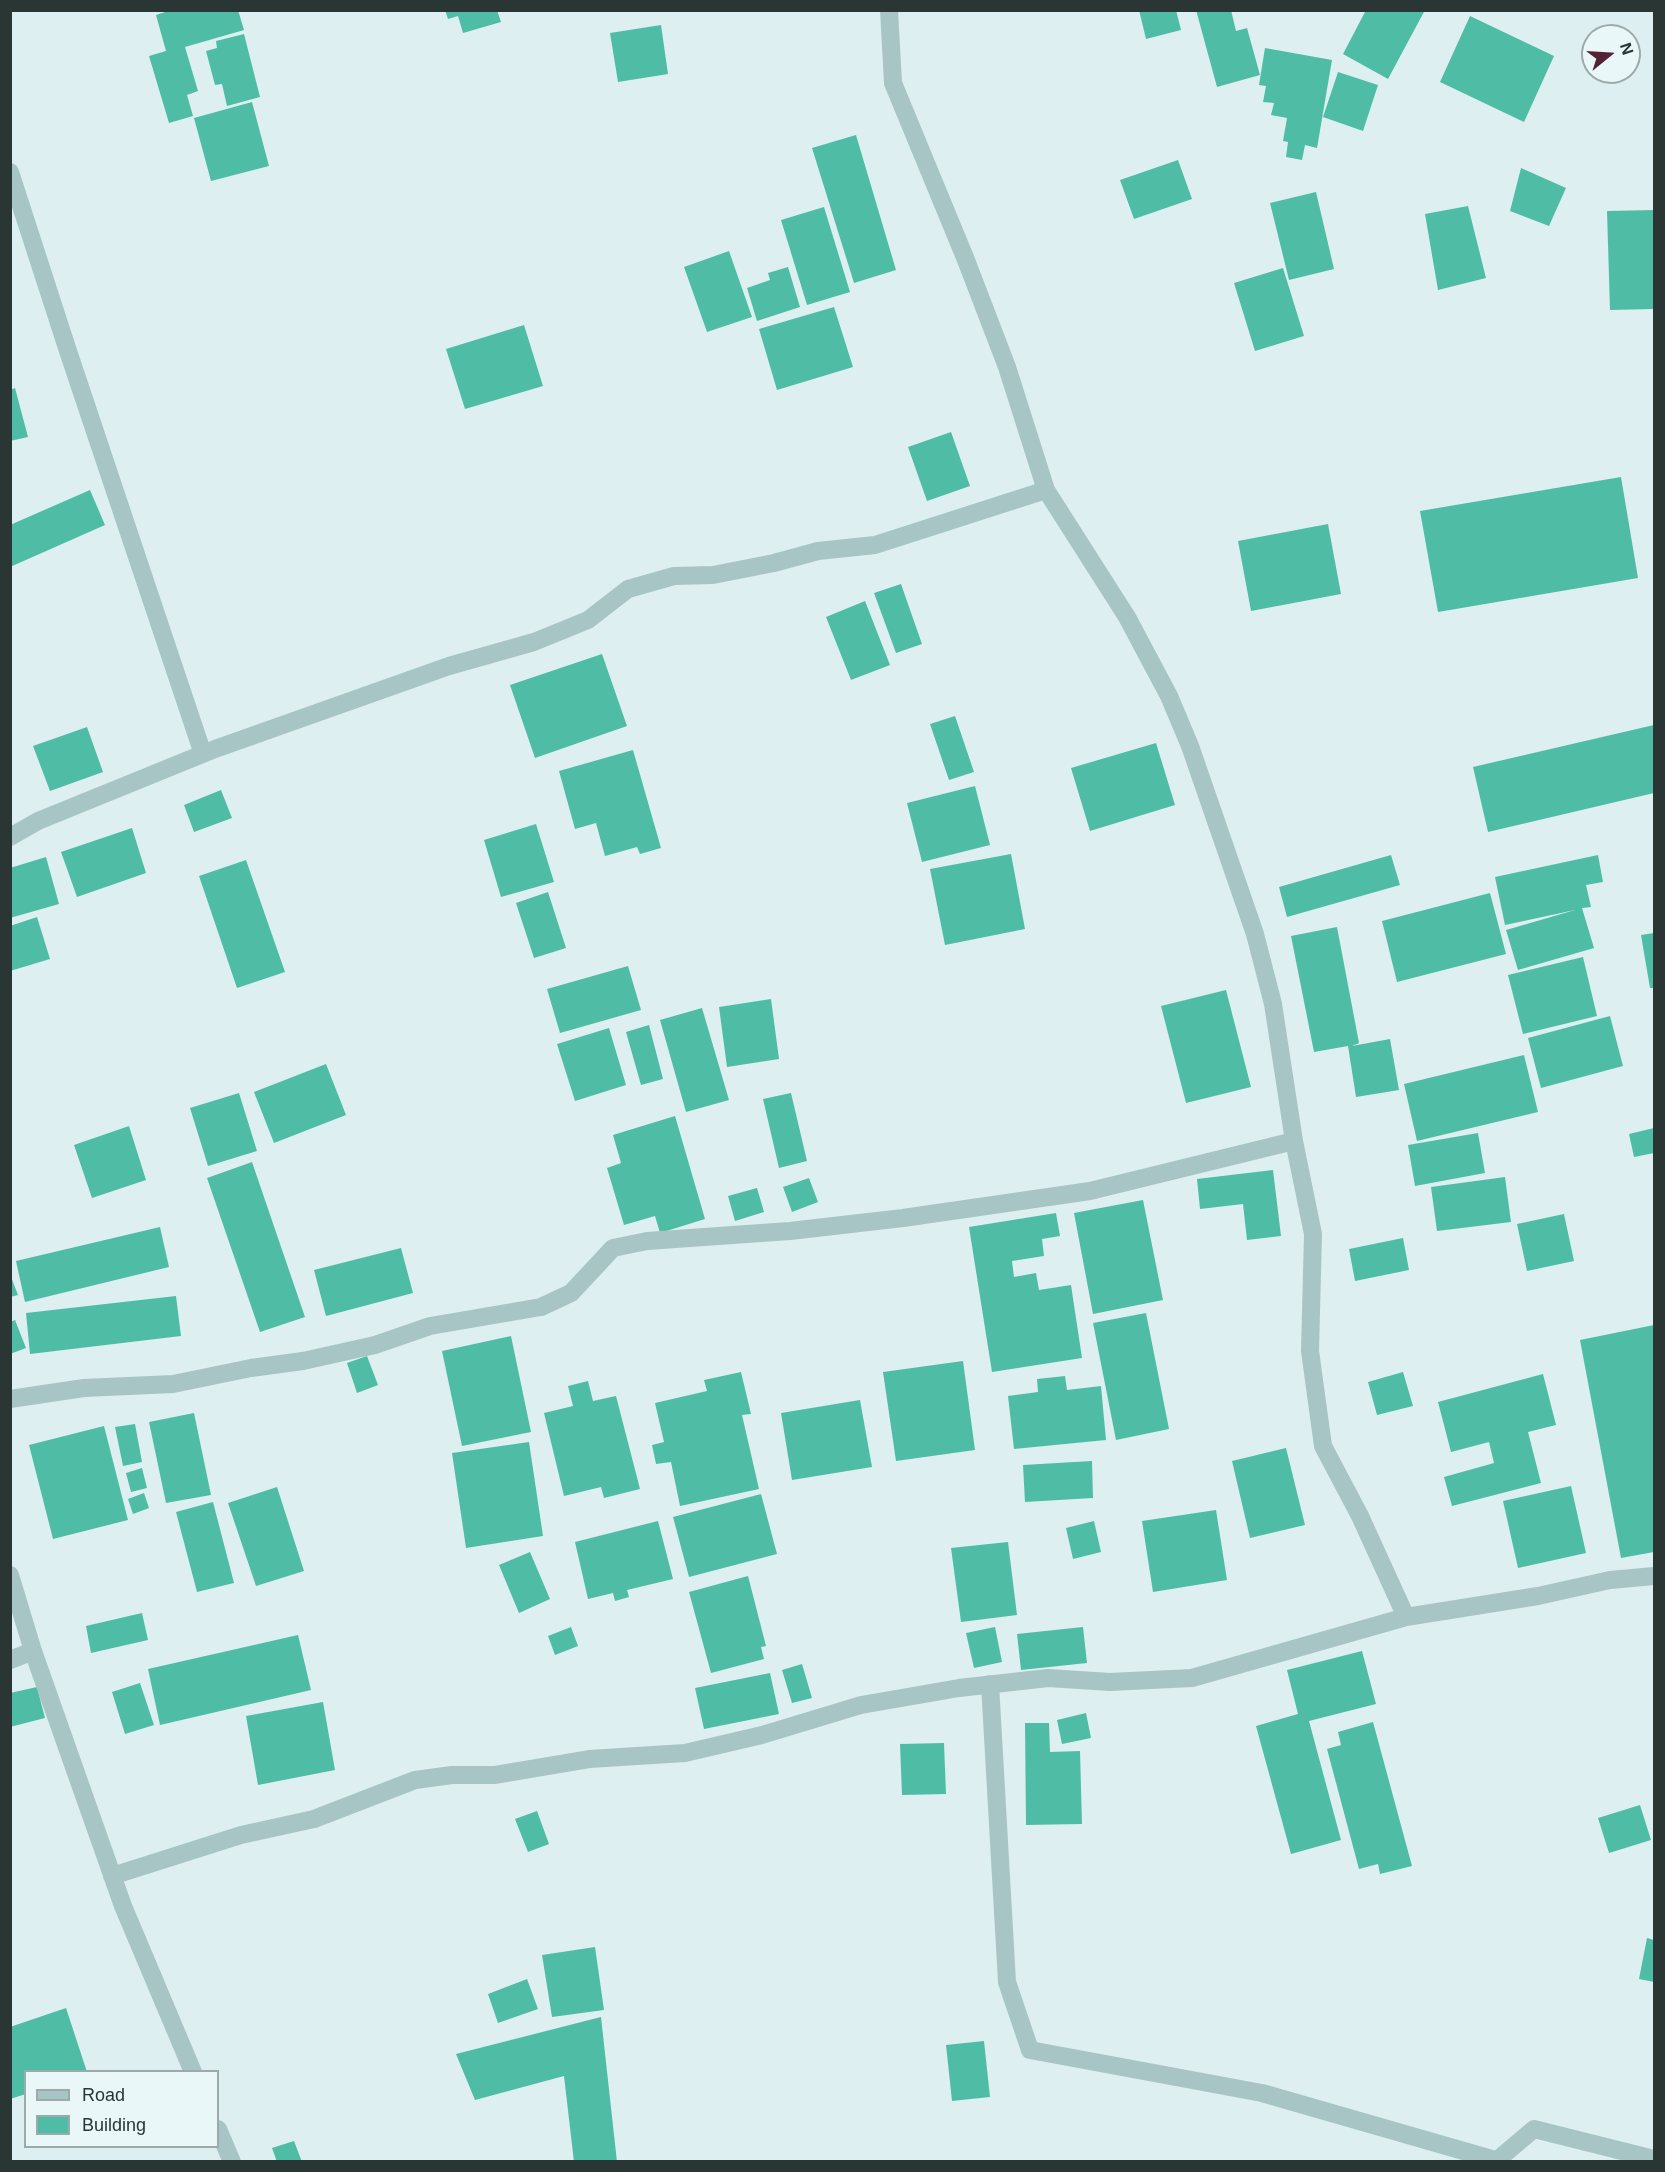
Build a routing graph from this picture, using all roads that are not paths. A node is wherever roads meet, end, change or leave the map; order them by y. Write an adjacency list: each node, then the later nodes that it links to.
1 (889, 10): 3 (street)
2 (10, 172): 4 (street)
3 (1046, 490): 4 (street); 6 (street)
4 (203, 754): 5 (street)
5 (10, 837)
6 (1294, 1141): 7 (street); 10 (street)
7 (10, 1399)
8 (10, 1575): 11 (street)
9 (1654, 1576): 10 (street)
10 (1406, 1617): 13 (street)
11 (33, 1651): 12 (street); 14 (street)
12 (10, 1660)
13 (990, 1684): 14 (street); 18 (street)
14 (112, 1876): 15 (street)
15 (192, 2070)
16 (219, 2132): 19 (street)
17 (1654, 2159): 18 (street)
18 (1495, 2161)
19 (231, 2162)

